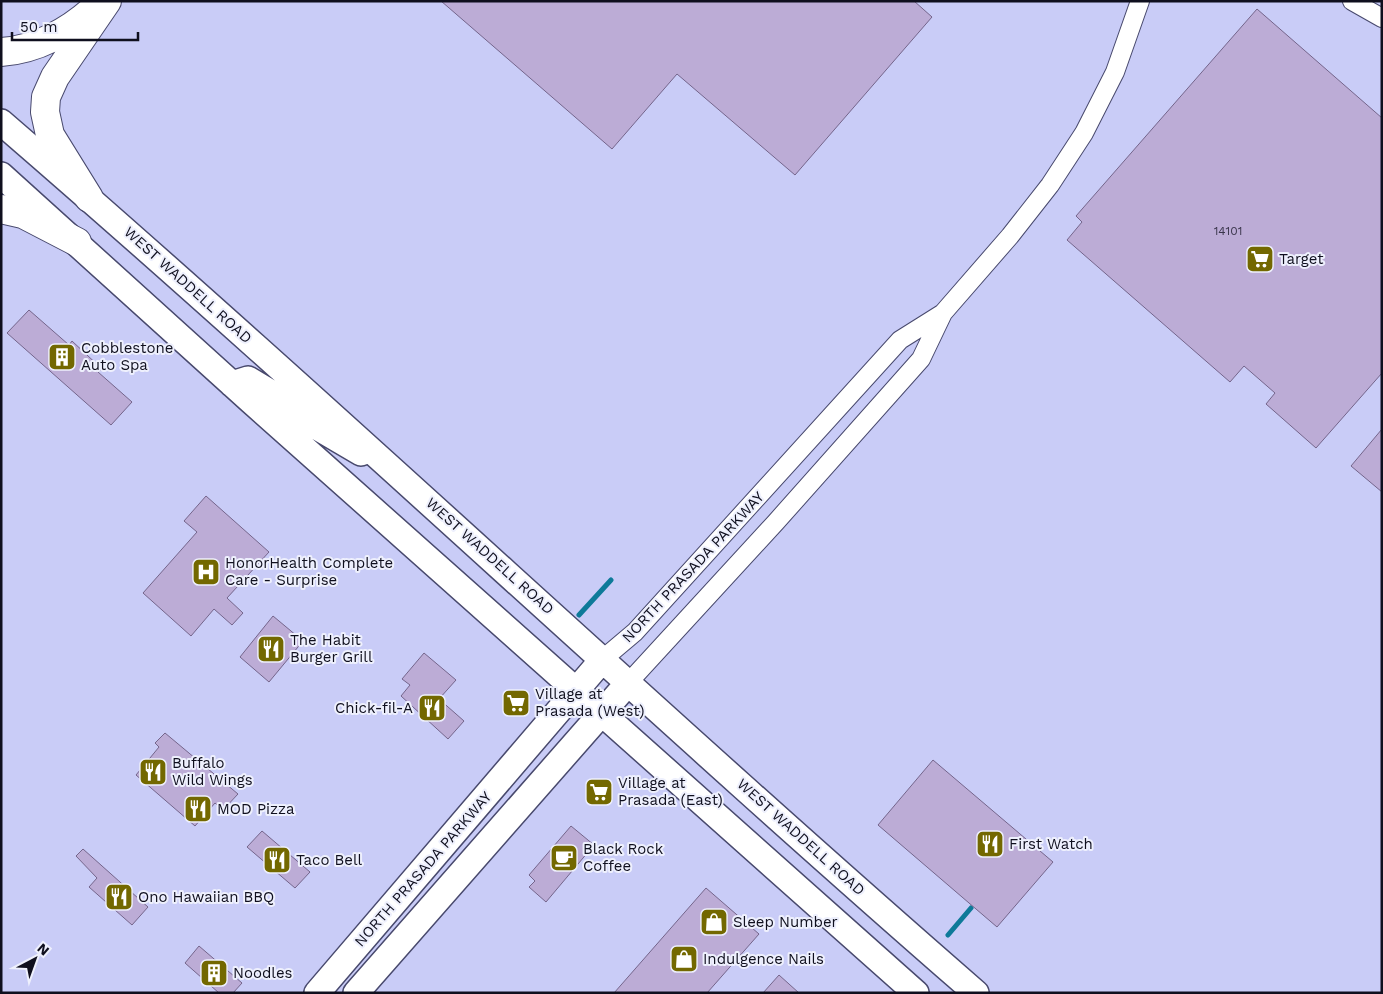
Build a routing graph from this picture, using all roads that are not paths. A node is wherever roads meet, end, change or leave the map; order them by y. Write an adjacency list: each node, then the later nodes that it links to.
1 (102, 1): 6 (highway)
2 (107, 1): 9 (highway)
3 (1140, 1): 12 (street, NORTH PRASADA PARKWAY)
4 (1352, 1): 5 (street)
5 (1382, 18)
6 (1, 52)
7 (1, 122): 9 (main road, WEST WADDELL ROAD)
8 (1, 175): 11 (main road)
9 (89, 198): 14 (main road, WEST WADDELL ROAD)
10 (1, 209): 11 (highway)
11 (77, 242): 13 (main road)
12 (943, 313): 15 (street, NORTH PRASADA PARKWAY); 16 (street, NORTH PRASADA PARKWAY)
13 (232, 384): 14 (main road); 17 (main road)
14 (406, 480): 15 (main road, WEST WADDELL ROAD)
15 (603, 659): 16 (main road, WEST WADDELL ROAD); 17 (main road, NORTH PRASADA PARKWAY)
16 (629, 682): 18 (main road, NORTH PRASADA PARKWAY); 22 (main road, WEST WADDELL ROAD)
17 (576, 689): 18 (main road); 19 (main road, NORTH PRASADA PARKWAY)
18 (603, 712): 20 (main road, NORTH PRASADA PARKWAY); 21 (main road)
19 (317, 993)
20 (356, 993)
21 (916, 993)
22 (976, 993)

